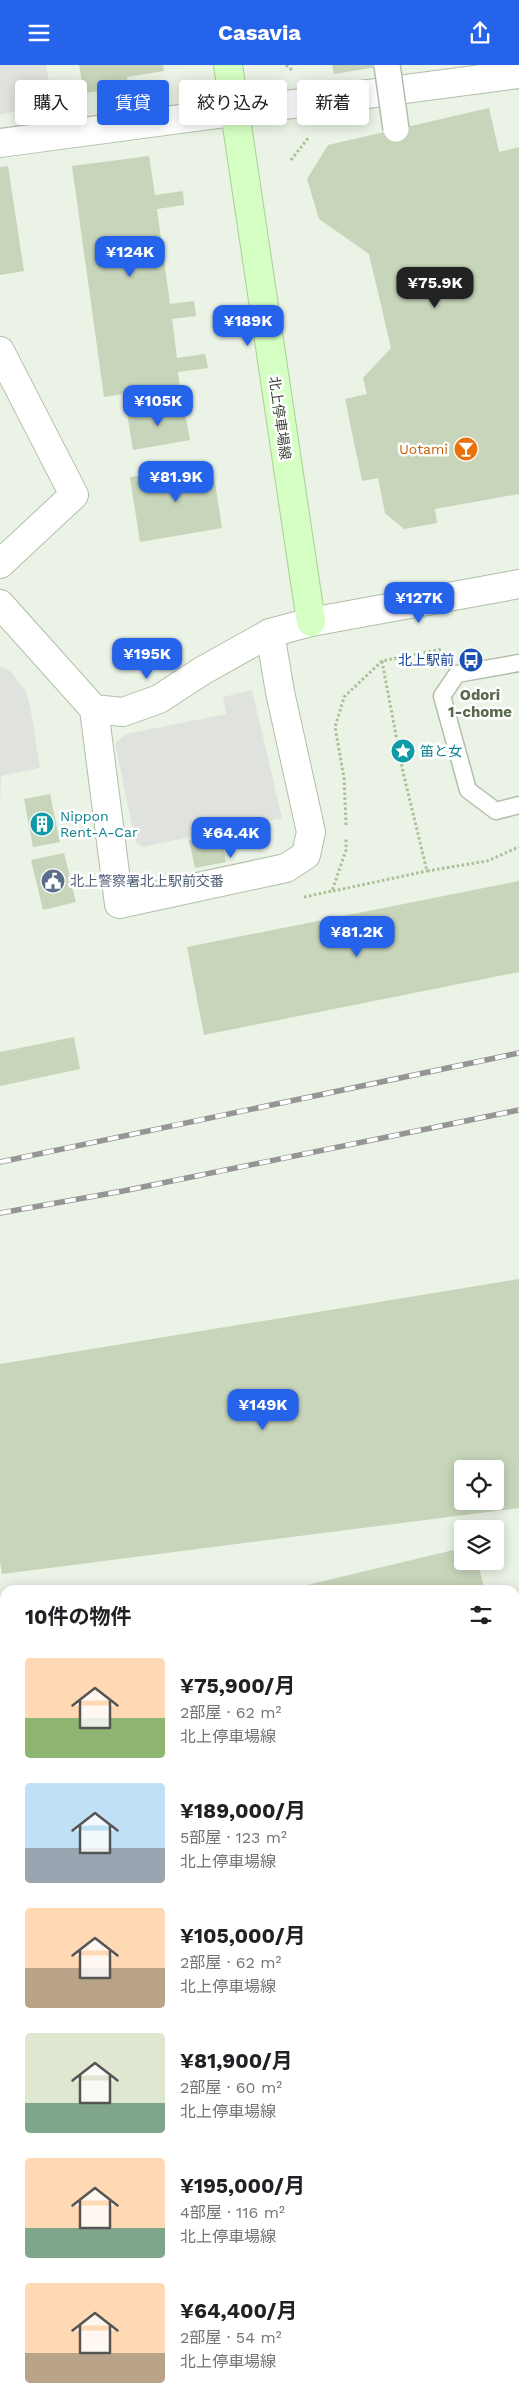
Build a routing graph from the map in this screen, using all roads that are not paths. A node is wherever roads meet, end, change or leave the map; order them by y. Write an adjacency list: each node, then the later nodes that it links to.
1 (228, 65): 4 (main road, 北上停車場線)
2 (387, 65): 8 (street, bridge)
3 (519, 74): 5 (street)
4 (230, 80)
5 (287, 105)
6 (179, 119): 9 (street)
7 (237, 125): 14 (main road, 北上停車場線)
8 (396, 129)
9 (0, 143)
10 (0, 351): 11 (street)
11 (0, 564)
12 (519, 584): 14 (street)
13 (0, 604): 17 (street)
14 (311, 622): 15 (street)
15 (270, 633): 17 (street); 17 (street)
16 (519, 663): 18 (lane)
17 (94, 709)
18 (519, 805)

